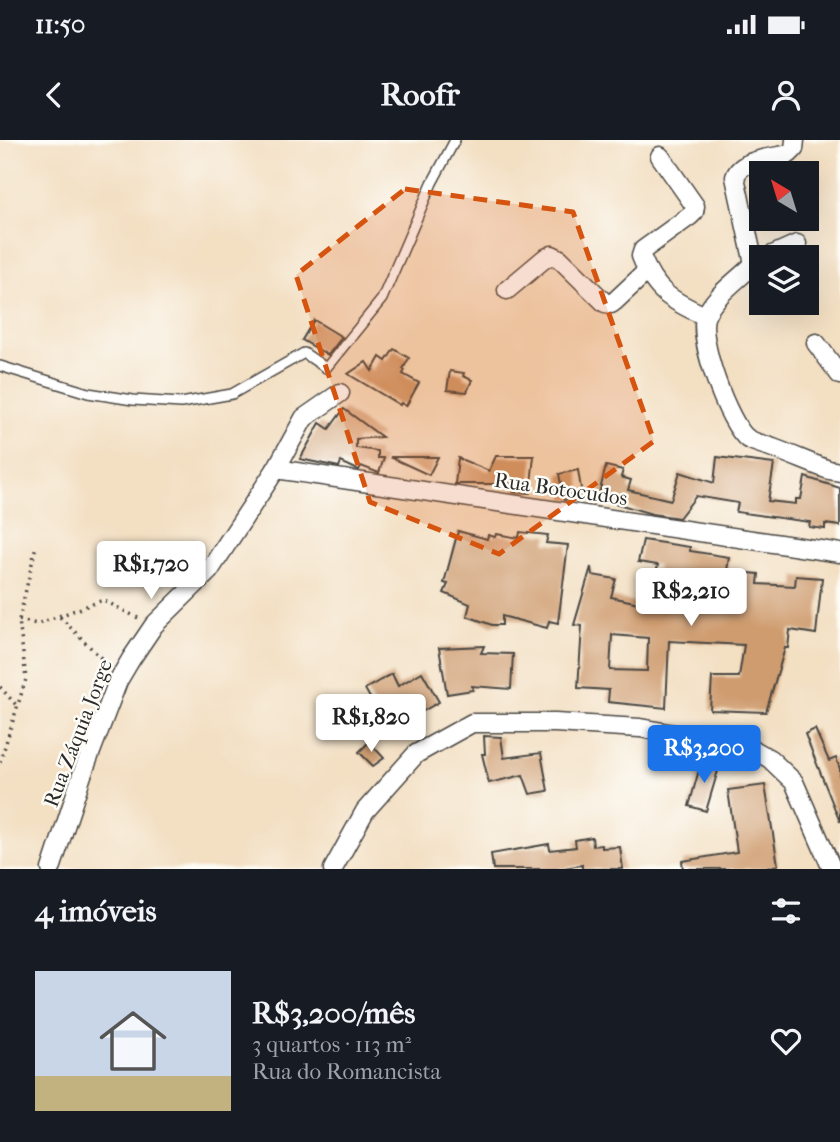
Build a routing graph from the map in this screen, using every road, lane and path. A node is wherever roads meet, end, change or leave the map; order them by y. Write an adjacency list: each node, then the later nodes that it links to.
1 (455, 140): 10 (lane)
2 (795, 140): 4 (street)
3 (660, 156): 5 (street)
4 (756, 245)
5 (647, 271): 7 (street); 8 (street)
6 (749, 271): 8 (street)
7 (507, 290)
8 (705, 316): 14 (street)
9 (816, 343): 11 (street)
10 (0, 366)
11 (840, 374)
12 (340, 393): 13 (street, Rua Záquia Jorge)
13 (276, 469): 16 (street, Rua Botocudos); 19 (street, Rua Záquia Jorge)
14 (840, 472)
15 (36, 546): 18 (path)
16 (840, 553)
17 (60, 617): 18 (path); 19 (path); 20 (path)
18 (19, 620): 22 (path)
19 (154, 625): 20 (street, Rua Záquia Jorge)
20 (118, 681): 24 (street, Rua Záquia Jorge)
21 (0, 687): 22 (path)
22 (17, 706): 23 (path)
23 (0, 762)
24 (51, 869)
25 (332, 869): 26 (street)
26 (832, 869)

